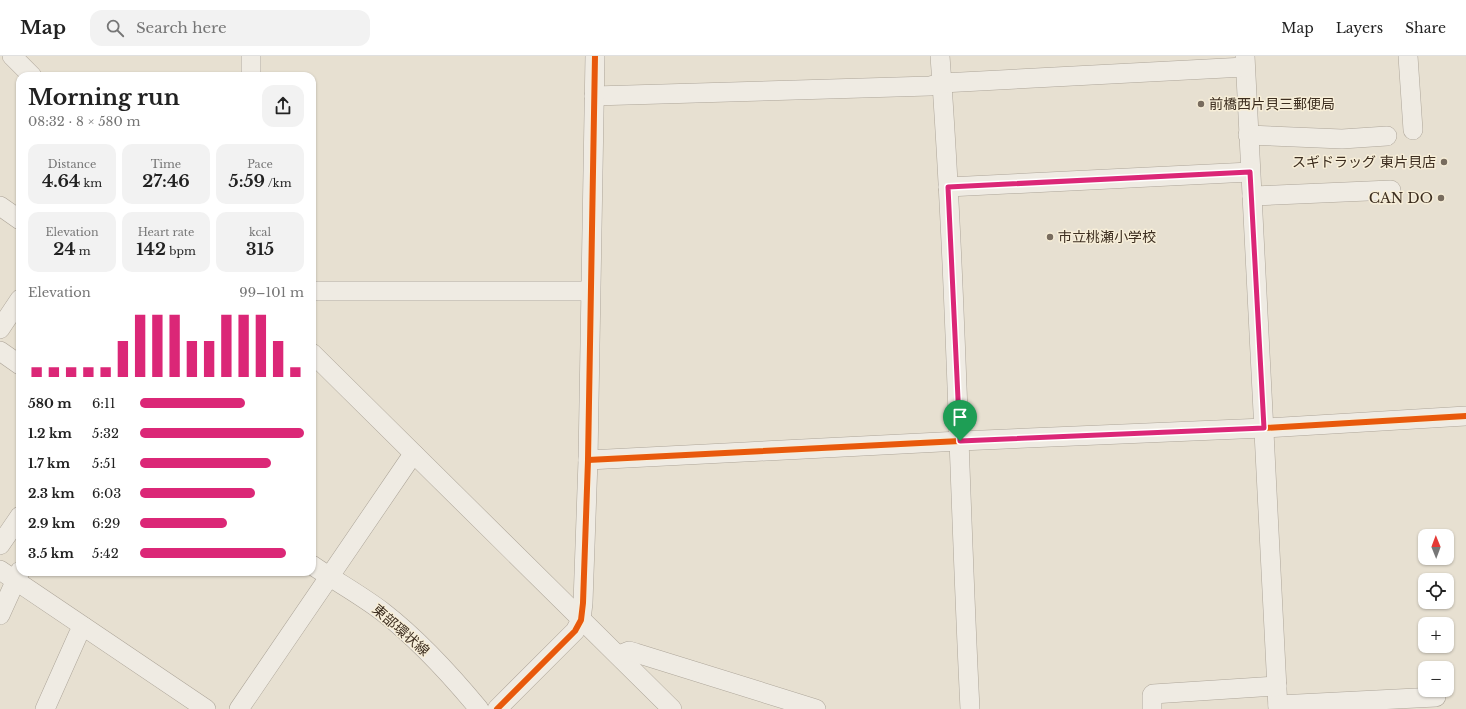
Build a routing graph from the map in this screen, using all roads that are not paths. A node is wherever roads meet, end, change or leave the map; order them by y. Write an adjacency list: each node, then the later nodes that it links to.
1 (12, 56): 7 (street)
2 (251, 56): 8 (street)
3 (595, 56): 10 (street)
4 (940, 56): 9 (street)
5 (1408, 56): 11 (street)
6 (1245, 62): 9 (street); 12 (street)
7 (28, 72)
8 (252, 72)
9 (942, 82): 10 (street); 15 (street)
10 (594, 96): 21 (street)
11 (1413, 130)
12 (1248, 135): 13 (street); 14 (street)
13 (1387, 136)
14 (1250, 172): 15 (street); 17 (street)
15 (948, 187): 29 (street)
16 (1391, 190): 17 (street)
17 (1252, 196): 28 (street)
18 (0, 206): 19 (street)
19 (16, 217)
20 (316, 291): 21 (street)
21 (590, 291): 31 (street)
22 (16, 305): 23 (street)
23 (0, 329)
24 (0, 351): 26 (street)
25 (316, 357): 30 (street)
26 (16, 362)
27 (1466, 416): 28 (street)
28 (1264, 428): 29 (street); 44 (street)
29 (960, 441): 31 (street); 52 (street)
30 (415, 455): 38 (street); 40 (street)
31 (588, 460): 40 (street)
32 (16, 522): 33 (street)
33 (0, 545)
34 (316, 568): 38 (street, 東部環状線)
35 (0, 570): 36 (street)
36 (16, 575)
37 (18, 576): 39 (street); 41 (street)
38 (329, 576): 47 (street); 48 (street, 東部環状線)
39 (0, 615)
40 (581, 620): 42 (street); 49 (street)
41 (84, 627): 45 (street); 46 (street)
42 (618, 656): 50 (street); 51 (street)
43 (1436, 697): 44 (street)
44 (1278, 700): 53 (street)
45 (45, 709)
46 (206, 709)
47 (239, 709)
48 (479, 709)
49 (497, 709)
50 (672, 709)
51 (816, 709)
52 (970, 709)
53 (1152, 709)

